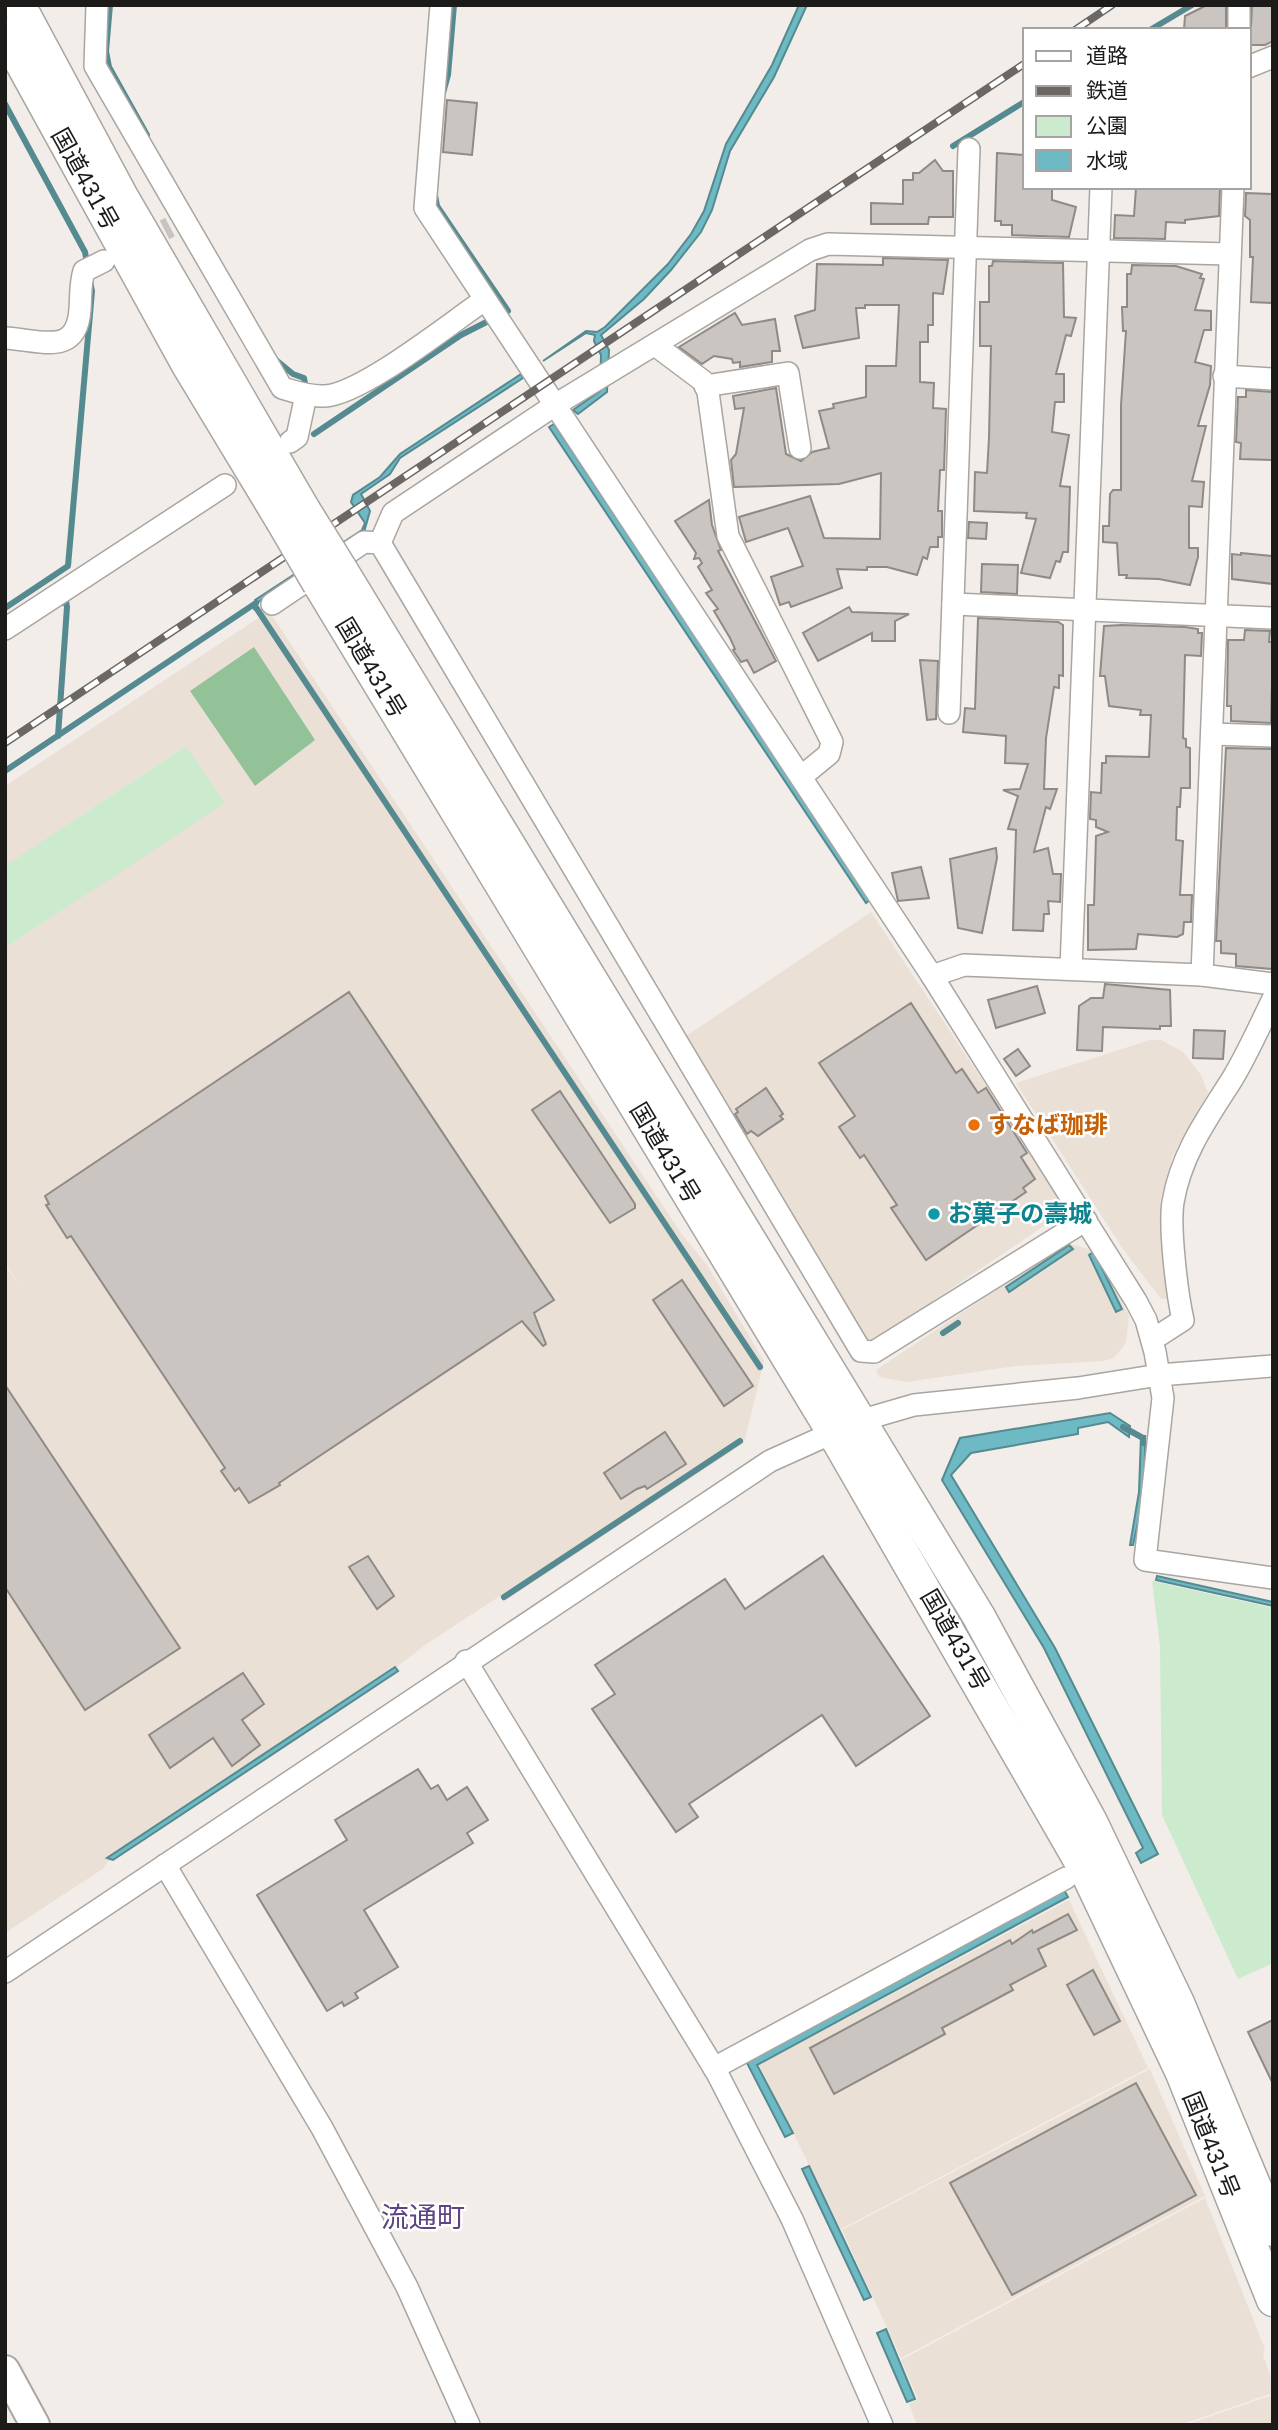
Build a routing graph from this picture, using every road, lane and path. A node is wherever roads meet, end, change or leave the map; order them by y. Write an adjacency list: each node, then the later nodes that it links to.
1 (19, 5): 27 (highway, 国道431号)
2 (97, 5): 22 (street)
3 (441, 5): 16 (street)
4 (1239, 5): 5 (street)
5 (1239, 28)
6 (5, 33): 27 (highway, 国道431号)
7 (1273, 57): 8 (street)
8 (1250, 66)
9 (969, 149): 12 (street)
10 (1101, 189): 13 (street)
11 (1233, 189): 14 (street)
12 (966, 246): 13 (street); 18 (street); 30 (street)
13 (1099, 252): 14 (street); 31 (street)
14 (1230, 254): 19 (street)
15 (104, 261): 17 (street)
16 (483, 300): 22 (street); 23 (street)
17 (5, 338)
18 (655, 345): 21 (street); 23 (street)
19 (1224, 376): 20 (street); 32 (street)
20 (1273, 379)
21 (705, 386): 25 (street); 38 (street)
22 (306, 395): 24 (street)
23 (555, 405): 28 (street); 38 (street)
24 (290, 442)
25 (800, 448)
26 (225, 485): 34 (street)
27 (292, 514): 48 (highway, 国道431号, bridge)
28 (380, 544): 29 (street); 44 (street)
29 (272, 604)
30 (953, 604): 31 (street); 35 (street)
31 (1085, 610): 32 (street); 39 (street)
32 (1218, 616): 33 (street); 36 (street)
33 (1273, 618)
34 (5, 629)
35 (949, 713)
36 (1212, 734): 37 (street); 40 (street)
37 (1273, 736)
38 (801, 777): 41 (street)
39 (1071, 969): 40 (street); 41 (street)
40 (1202, 975): 42 (street)
41 (932, 976): 44 (street)
42 (1273, 984)
43 (1273, 999): 45 (street)
44 (1086, 1220): 45 (street)
45 (1152, 1340): 47 (street)
46 (1273, 1366): 47 (street)
47 (1159, 1375): 48 (street); 49 (street)
48 (846, 1427): 50 (street); 55 (highway, 国道431号); 56 (highway, 国道431号)
49 (1273, 1578)
50 (466, 1661): 51 (street); 54 (street)
51 (165, 1865): 53 (street); 59 (street)
52 (1066, 1878): 54 (street)
53 (5, 1972)
54 (714, 2068): 60 (street)
55 (1273, 2230)
56 (1273, 2300)
57 (5, 2370): 58 (main road)
58 (35, 2425)
59 (469, 2425)
60 (882, 2425)

